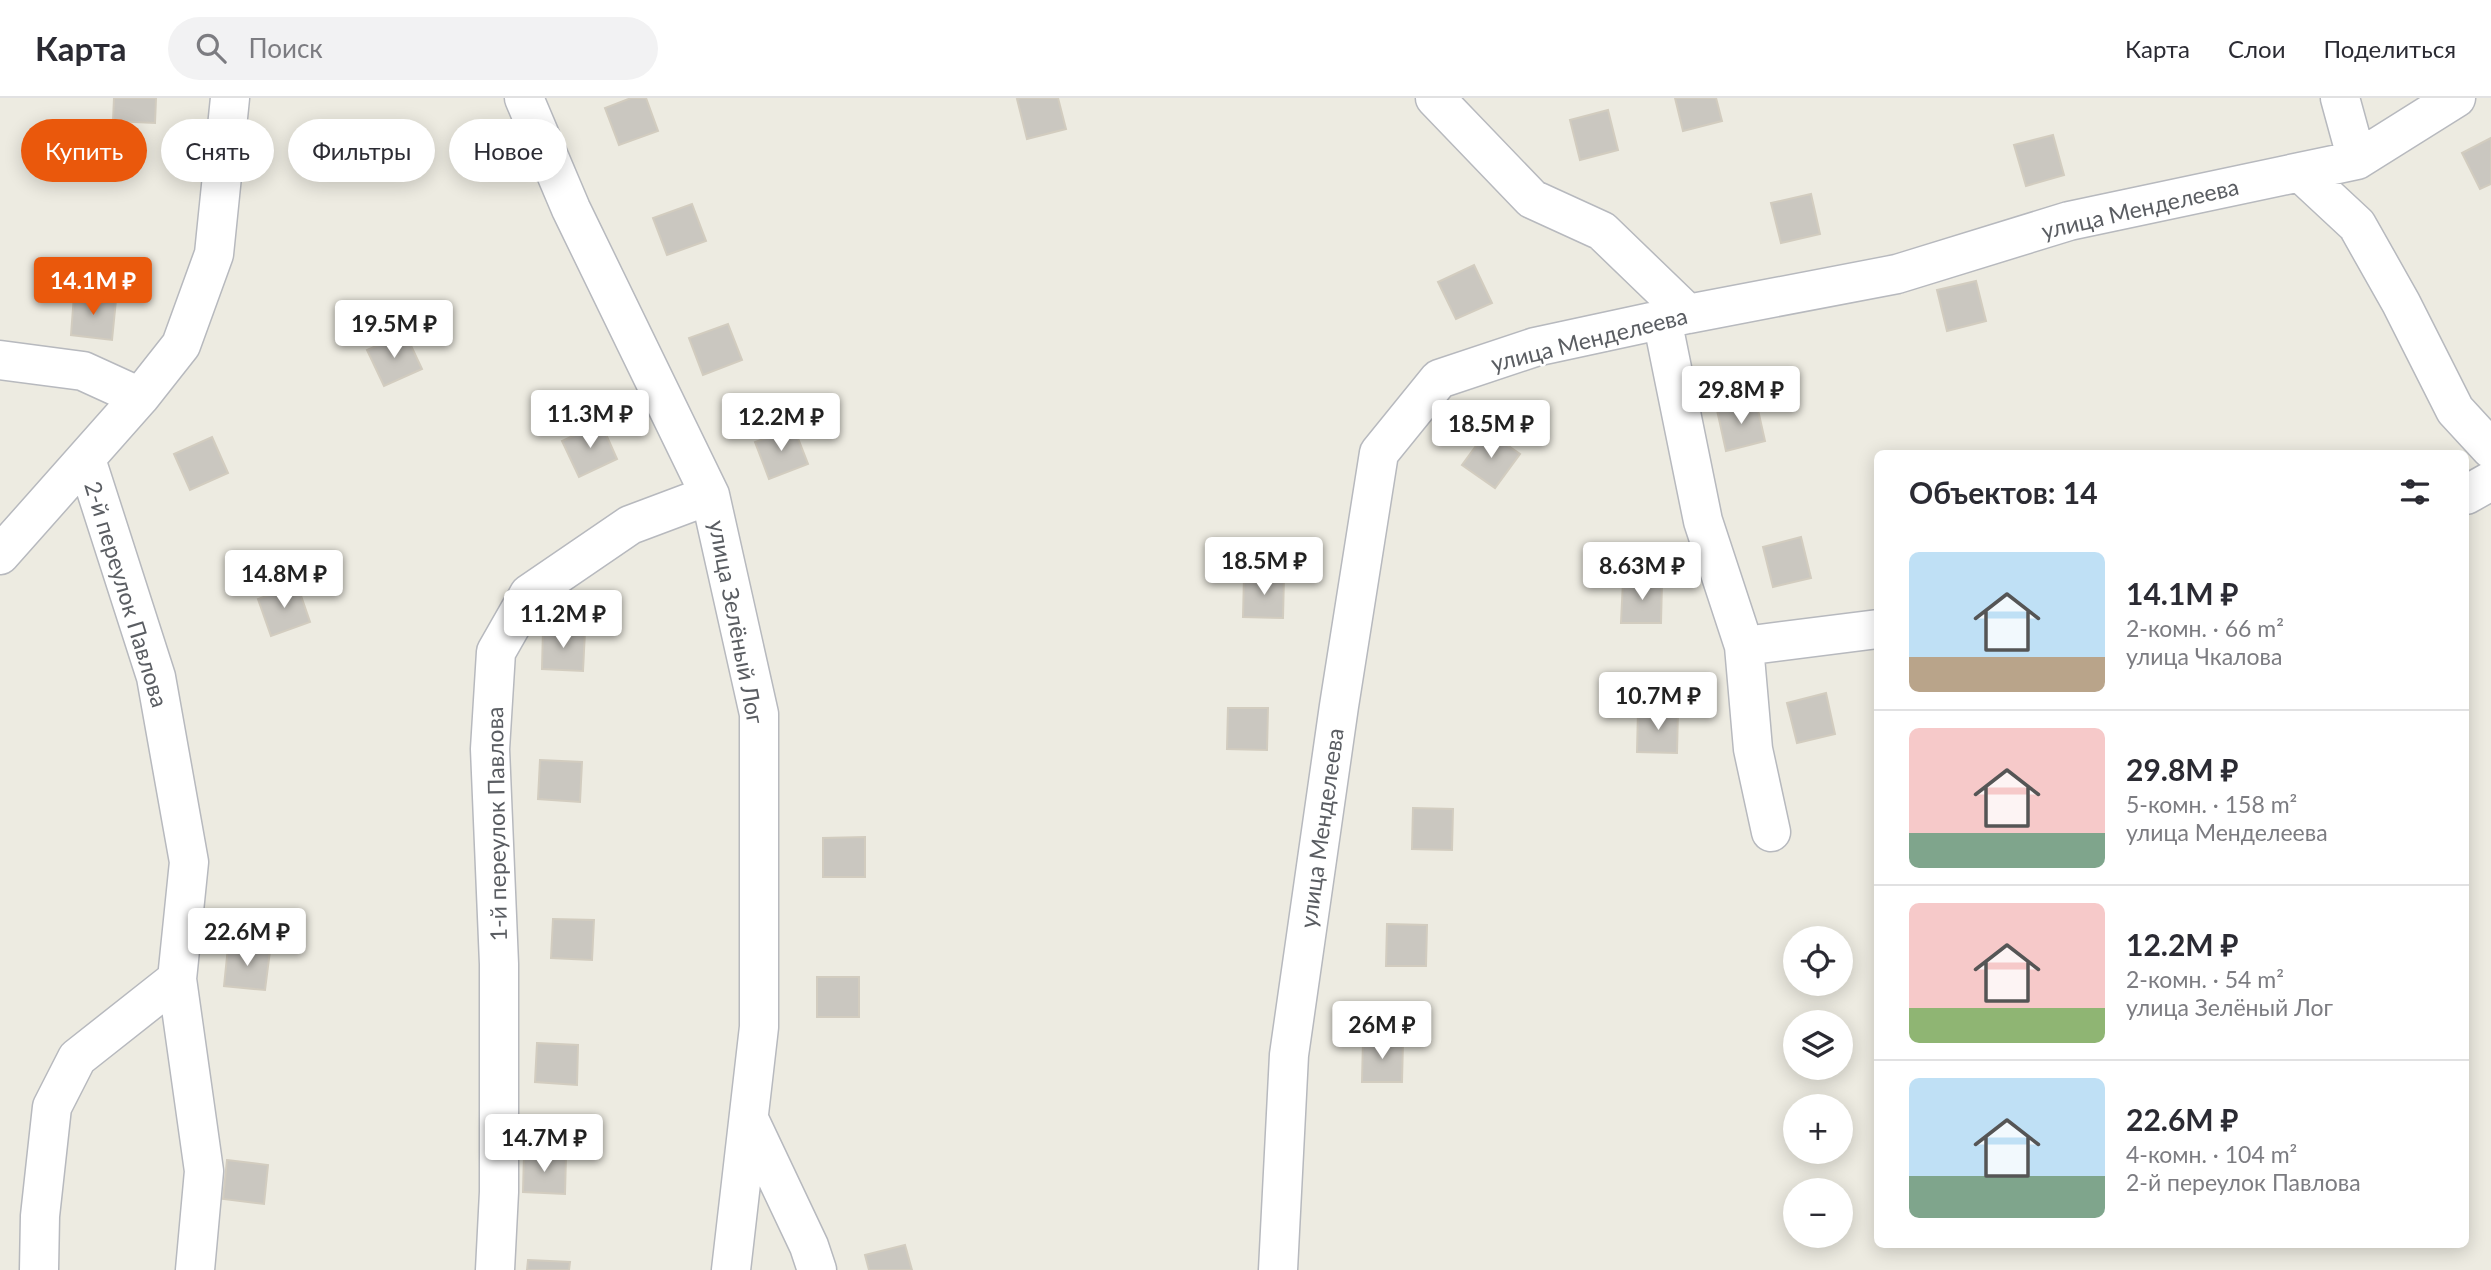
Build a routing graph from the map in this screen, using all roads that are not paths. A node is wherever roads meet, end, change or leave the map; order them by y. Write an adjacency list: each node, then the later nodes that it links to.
1 (230, 98): 10 (street)
2 (524, 98): 15 (street, улица Зелёный Лог)
3 (1435, 98): 8 (street)
4 (2340, 98): 6 (street)
5 (2456, 98): 6 (street, улица Менделеева)
6 (2357, 160): 7 (street, улица Менделеева)
7 (2300, 172): 8 (street, улица Менделеева); 11 (street)
8 (1675, 316): 18 (street); 27 (street, улица Менделеева)
9 (0, 360): 10 (street)
10 (141, 397): 12 (street)
11 (2491, 449)
12 (86, 459): 16 (street); 20 (street, 2-й переулок Павлова)
13 (2491, 481): 14 (street)
14 (2469, 493)
15 (710, 495): 21 (street, улица Зелёный Лог); 24 (street, 1-й переулок Павлова)
16 (0, 555)
17 (1874, 630): 18 (street)
18 (1744, 646): 19 (street)
19 (1772, 832)
20 (177, 979): 22 (street); 23 (street, 2-й переулок Павлова)
21 (749, 1118): 25 (street, улица Зелёный Лог); 26 (street)
22 (39, 1270)
23 (195, 1270)
24 (495, 1270)
25 (731, 1270)
26 (817, 1270)
27 (1278, 1270)

